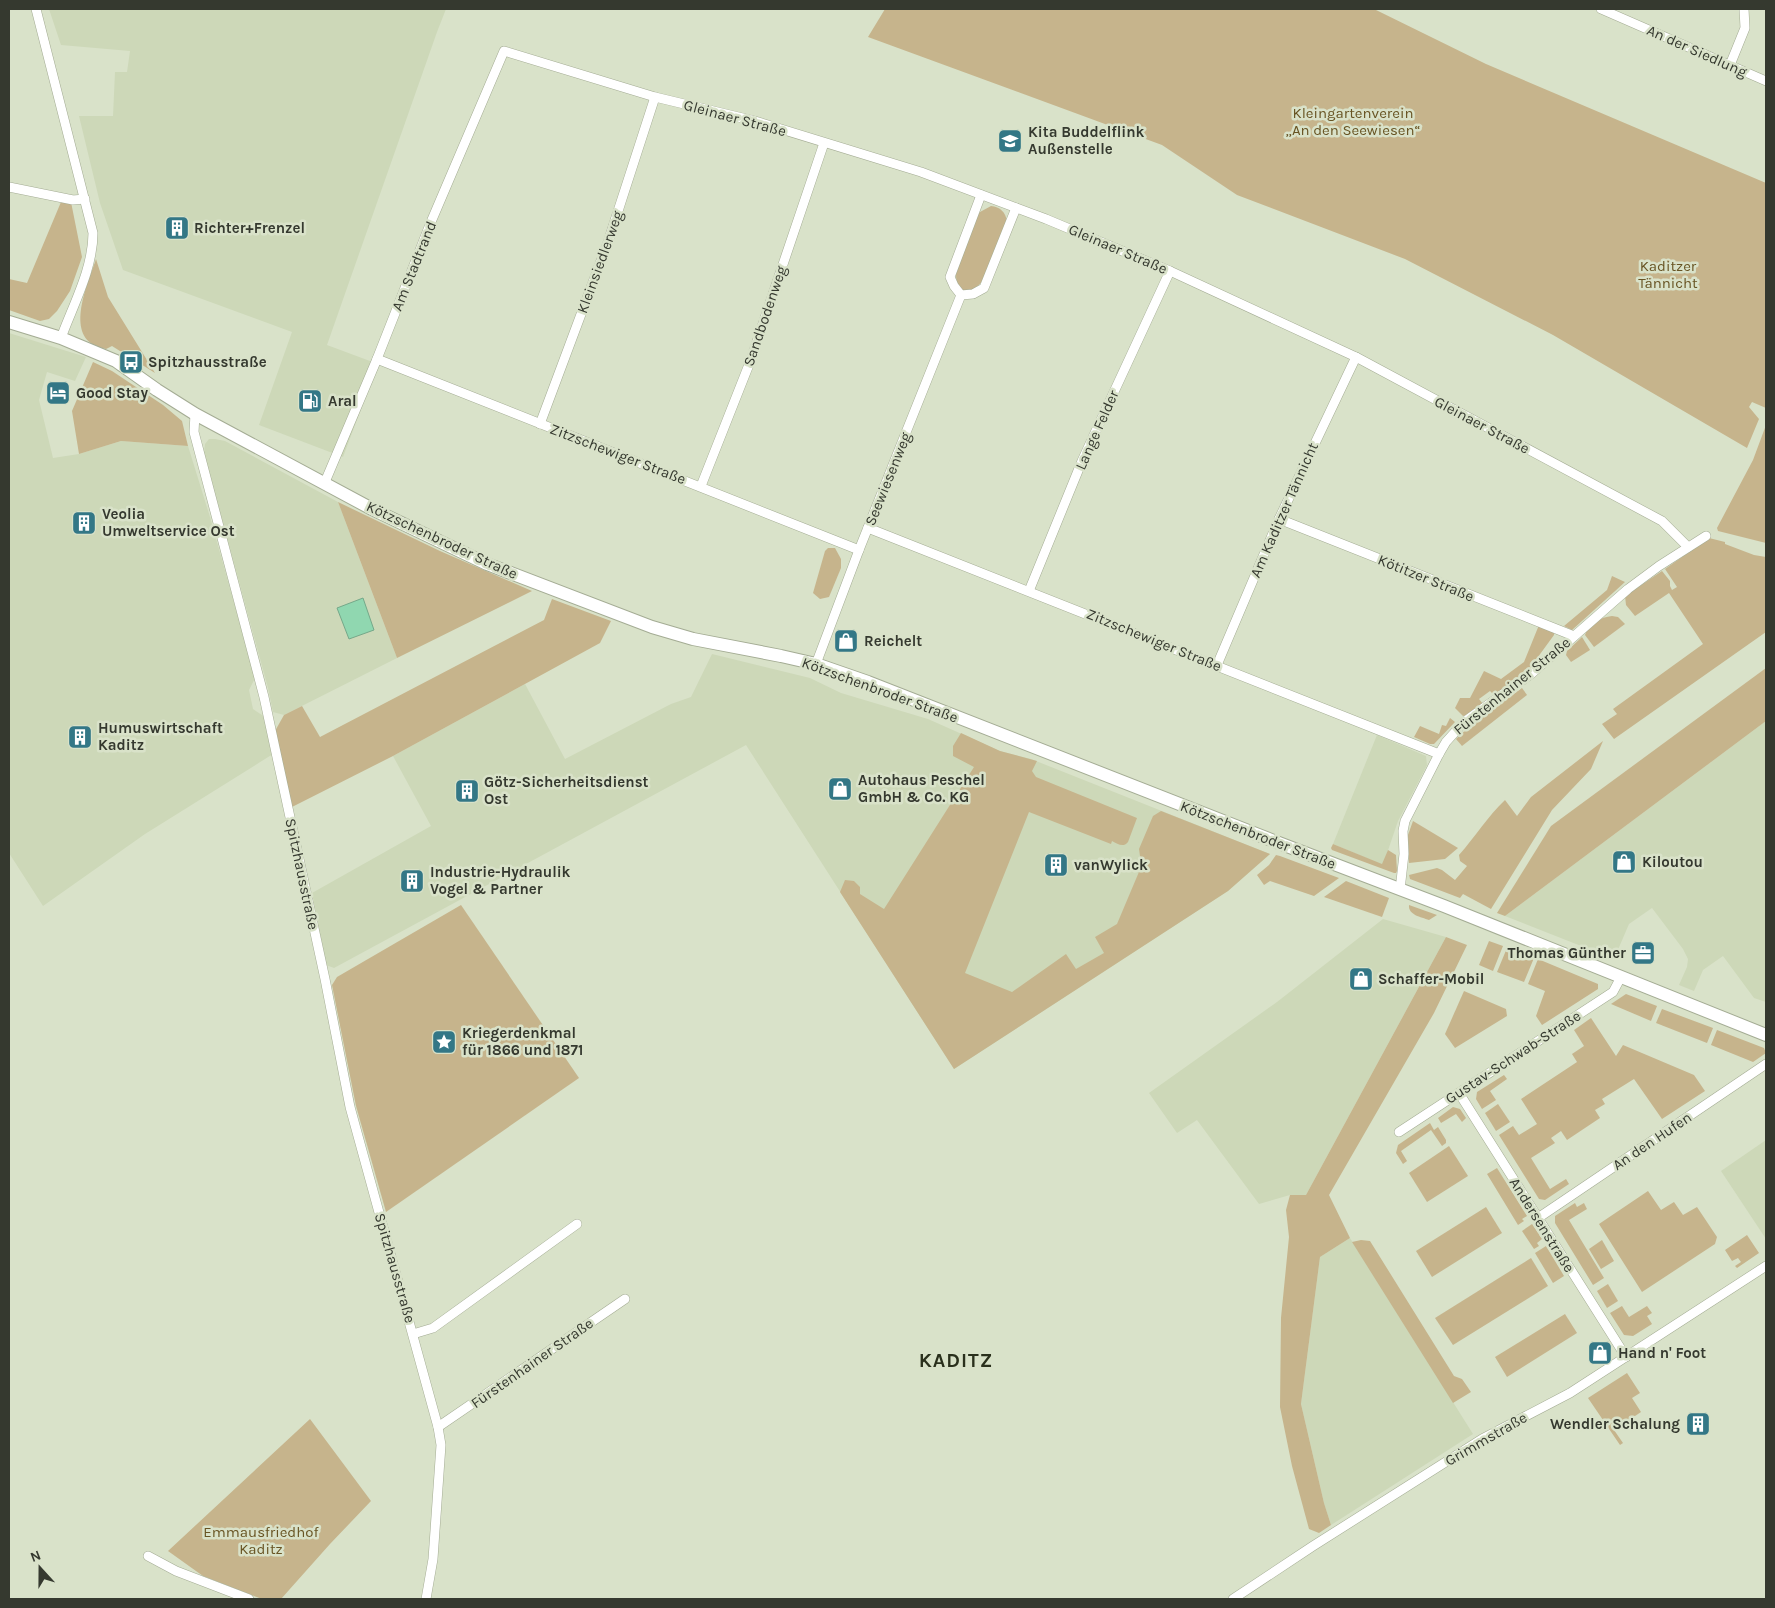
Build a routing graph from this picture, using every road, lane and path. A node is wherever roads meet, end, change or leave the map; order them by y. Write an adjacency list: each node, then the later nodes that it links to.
1 (36, 9): 11 (street)
2 (1601, 9): 5 (street, An der Siedlung)
3 (1744, 9): 5 (street)
4 (504, 51): 7 (street, Gleinaer Straße); 18 (street, Am Stadtrand)
5 (1730, 65): 6 (street, An der Siedlung)
6 (1766, 81)
7 (655, 97): 8 (street, Gleinaer Straße); 20 (street, Kleinsiedlerweg)
8 (824, 143): 10 (street, Gleinaer Straße); 22 (street, Sandbodenweg)
9 (9, 187): 11 (street)
10 (981, 195): 12 (street, Gleinaer Straße); 14 (street)
11 (86, 199): 16 (street)
12 (1016, 208): 13 (street, Gleinaer Straße); 14 (street)
13 (1170, 271): 17 (street, Gleinaer Straße); 28 (street, Lange Felder)
14 (961, 295): 24 (street, Seewiesenweg)
15 (9, 322): 16 (street, Kötzschenbroder Straße)
16 (61, 338): 19 (street, Kötzschenbroder Straße)
17 (1356, 357): 23 (street, Am Kaditzer Tännicht); 26 (street, Gleinaer Straße)
18 (377, 359): 20 (street, Zitzschewiger Straße); 21 (street, Am Stadtrand)
19 (195, 414): 21 (street, Kötzschenbroder Straße); 43 (street, Spitzhausstraße)
20 (540, 424): 22 (street, Zitzschewiger Straße)
21 (325, 482): 30 (street, Kötzschenbroder Straße)
22 (701, 486): 27 (street, Zitzschewiger Straße)
23 (1279, 519): 29 (street, Kötitzer Straße); 31 (street, Am Kaditzer Tännicht)
24 (868, 528): 27 (street, Seewiesenweg); 28 (street, Zitzschewiger Straße)
25 (1706, 536): 26 (street, Fürstenhainer Straße)
26 (1688, 547): 29 (street, Fürstenhainer Straße)
27 (859, 550): 30 (street, Seewiesenweg)
28 (1029, 591): 31 (street, Zitzschewiger Straße)
29 (1574, 636): 32 (street, Fürstenhainer Straße)
30 (816, 664): 33 (street, Kötzschenbroder Straße)
31 (1216, 665): 32 (street, Zitzschewiger Straße)
32 (1438, 754): 33 (street, Fürstenhainer Straße)
33 (1400, 890): 34 (street, Kötzschenbroder Straße)
34 (1621, 977): 35 (street, Kötzschenbroder Straße); 37 (street, Gustav-Schwab-Straße)
35 (1766, 1035)
36 (1766, 1064): 39 (street, An den Hufen)
37 (1459, 1093): 38 (street, Gustav-Schwab-Straße); 39 (street, Andersenstraße)
38 (1399, 1132)
39 (1538, 1218): 44 (street, Andersenstraße)
40 (576, 1224): 43 (street, Spitzhausstraße)
41 (1766, 1266): 44 (street, Grimmstraße)
42 (625, 1299): 45 (street, Fürstenhainer Straße)
43 (414, 1334): 45 (street, Spitzhausstraße)
44 (1626, 1357): 49 (street, Grimmstraße)
45 (438, 1427): 48 (street, Spitzhausstraße)
46 (148, 1556): 47 (street)
47 (249, 1599)
48 (426, 1599)
49 (1233, 1599)

